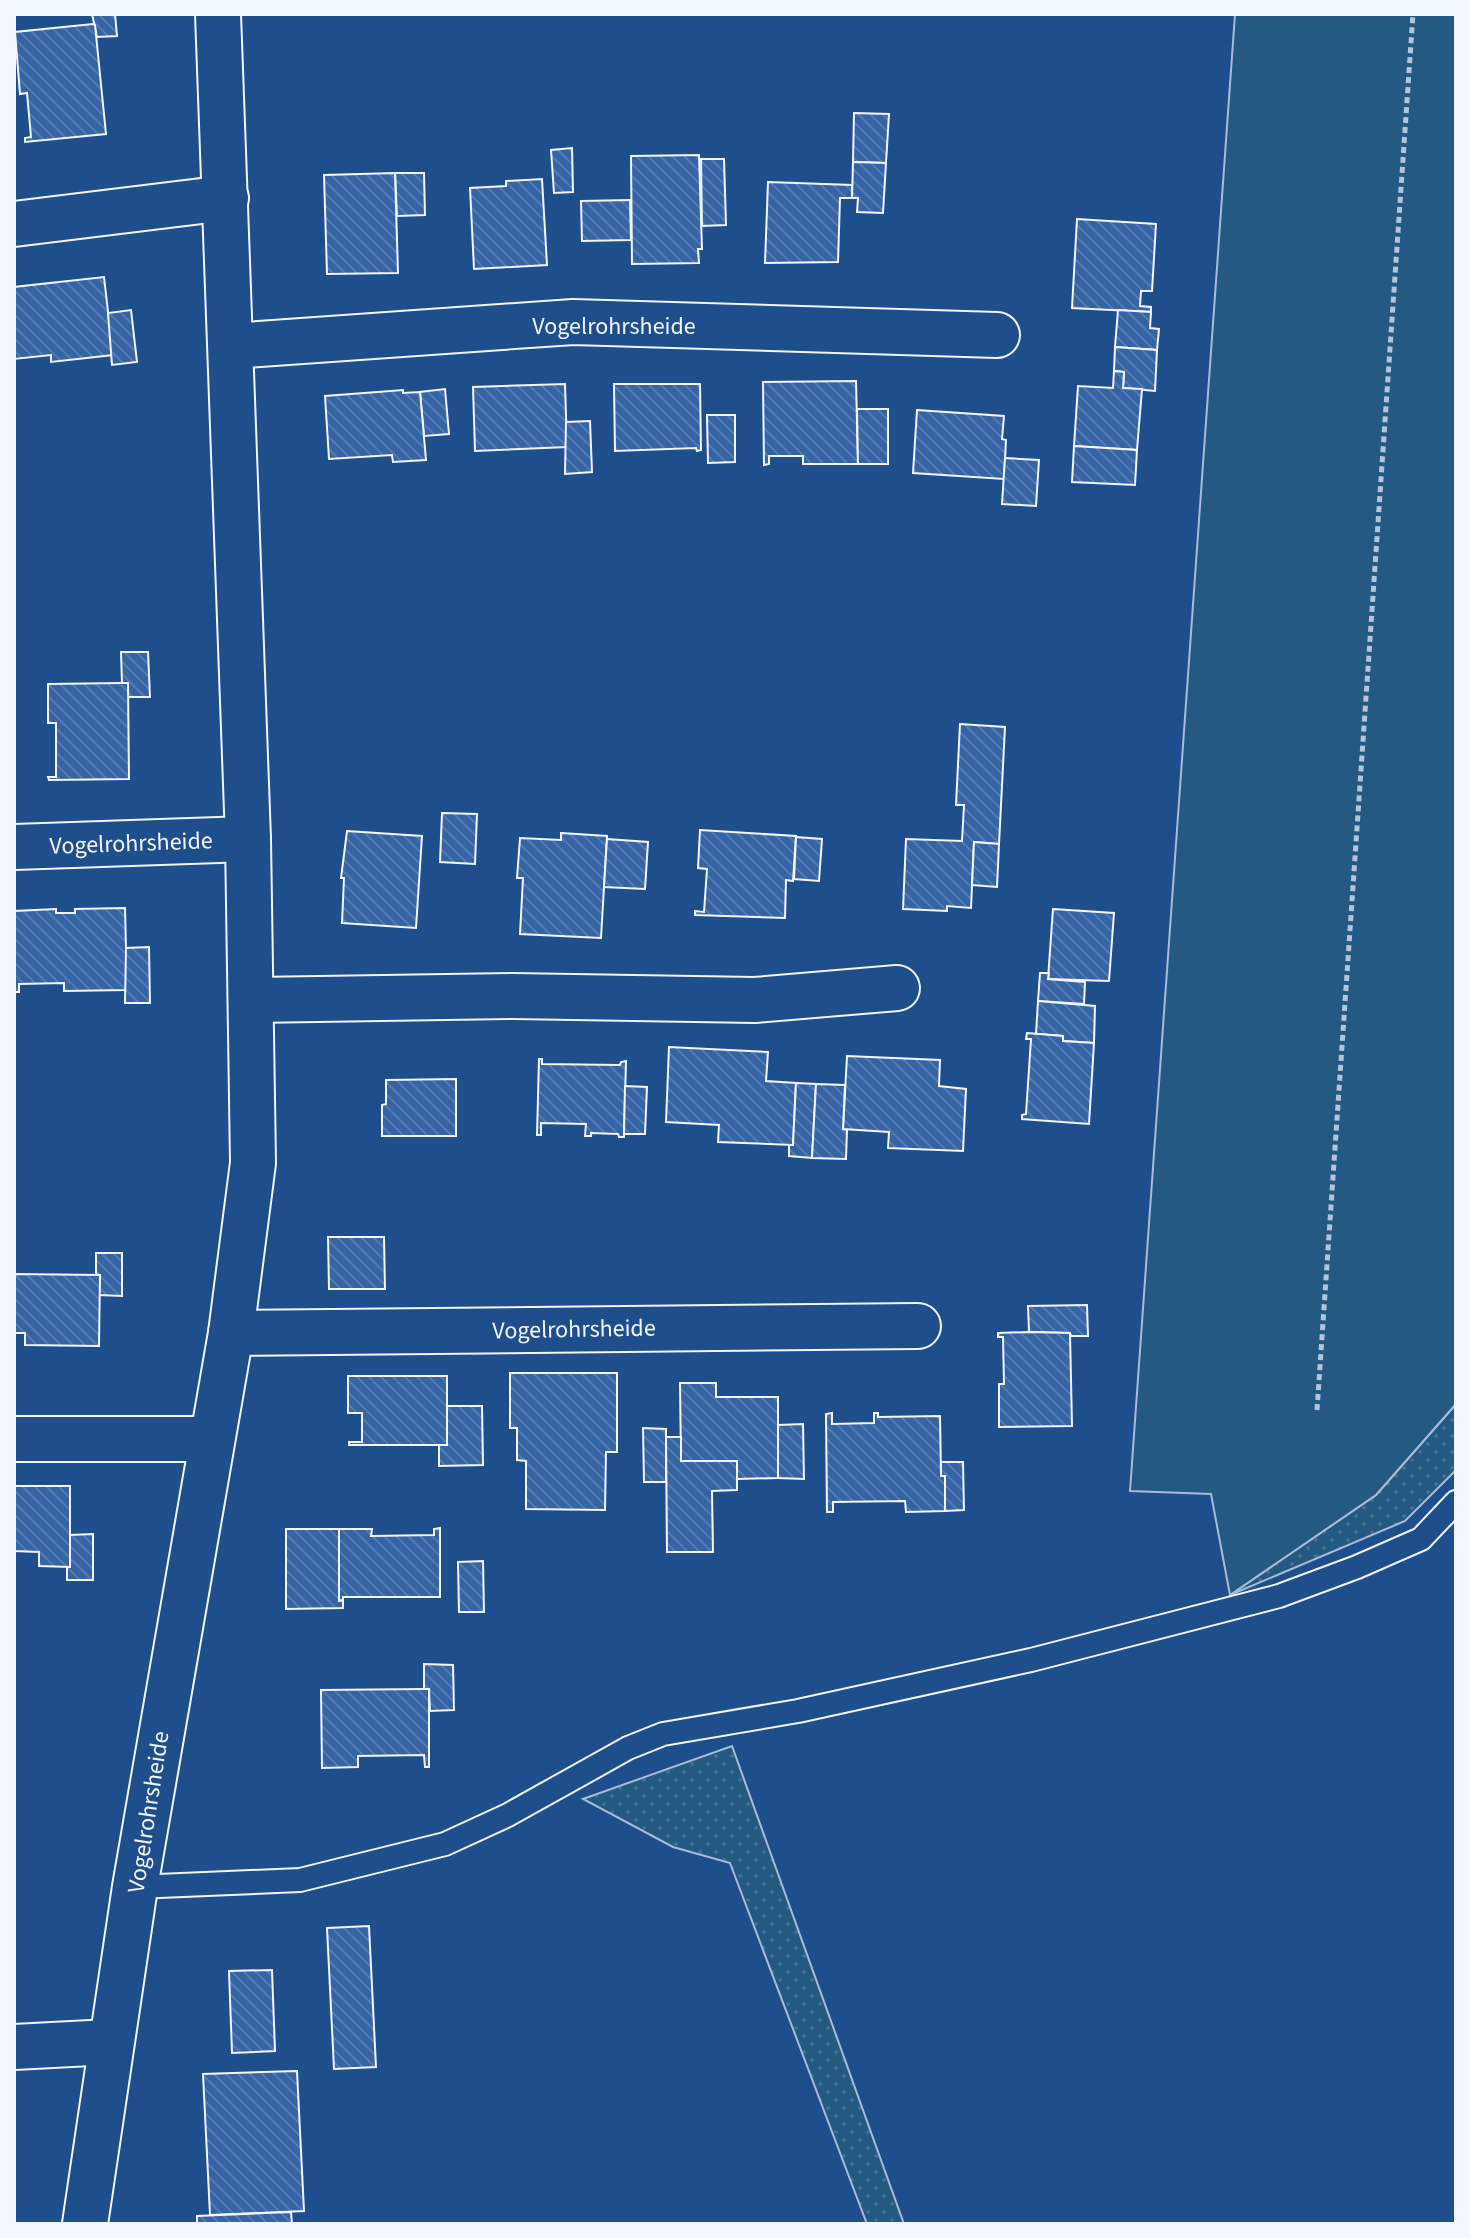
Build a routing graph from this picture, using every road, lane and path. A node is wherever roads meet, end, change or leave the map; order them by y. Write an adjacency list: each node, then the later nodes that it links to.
1 (218, 14): 3 (street, Vogelrohrsheide)
2 (1413, 14): 13 (path)
3 (226, 198): 4 (street); 6 (street, Vogelrohrsheide)
4 (14, 224)
5 (997, 335): 6 (street, Vogelrohrsheide)
6 (231, 346): 7 (street, Vogelrohrsheide)
7 (248, 839): 8 (street, Vogelrohrsheide); 10 (street, Vogelrohrsheide)
8 (14, 847)
9 (897, 988): 10 (street)
10 (252, 1000): 12 (street, Vogelrohrsheide)
11 (918, 1326): 12 (street, Vogelrohrsheide)
12 (231, 1333): 15 (street, Vogelrohrsheide)
13 (1317, 1410)
14 (14, 1439): 15 (street)
15 (210, 1439): 17 (street, Vogelrohrsheide)
16 (1456, 1502): 17 (lane)
17 (135, 1887): 18 (street, Vogelrohrsheide)
18 (110, 2042): 19 (street); 20 (street, Vogelrohrsheide)
19 (14, 2047)
20 (85, 2224)

